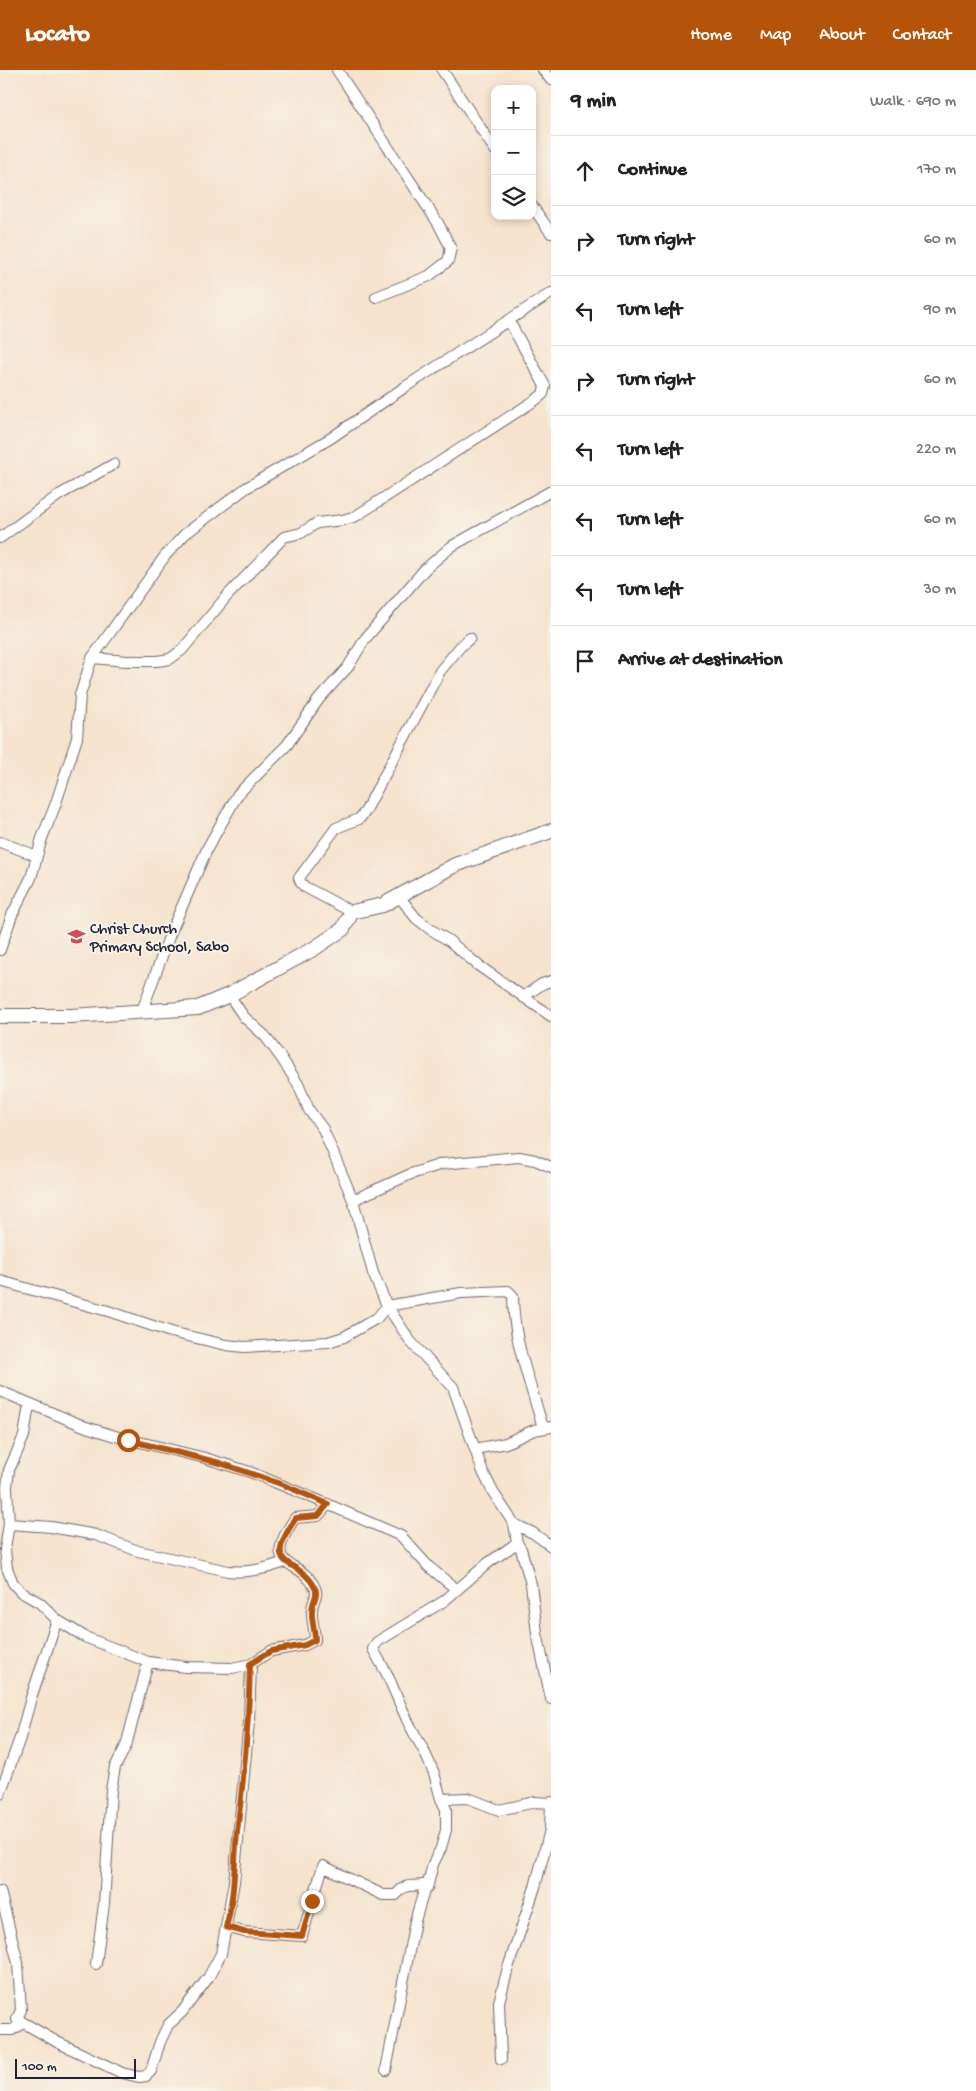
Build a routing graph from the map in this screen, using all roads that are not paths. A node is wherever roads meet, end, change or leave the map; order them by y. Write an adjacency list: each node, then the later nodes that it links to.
1 (337, 70): 9 (street)
2 (442, 70): 5 (street)
3 (543, 70): 4 (street)
4 (551, 80)
5 (491, 144)
6 (536, 212): 7 (street)
7 (551, 233)
8 (551, 293): 10 (street)
9 (376, 297)
10 (509, 321): 15 (street); 15 (street)
11 (114, 464): 13 (street)
12 (551, 490): 25 (street)
13 (0, 538)
14 (470, 638): 20 (street)
15 (92, 658): 18 (street)
16 (551, 831): 19 (street)
17 (0, 842): 18 (street)
18 (37, 856): 21 (street)
19 (398, 895): 20 (street); 24 (street)
20 (352, 912): 23 (street)
21 (0, 950)
22 (551, 981): 24 (street)
23 (229, 996): 25 (street); 29 (street)
24 (523, 997): 27 (street)
25 (142, 1011): 26 (street)
26 (0, 1016)
27 (551, 1016)
28 (551, 1167): 29 (street)
29 (353, 1200): 31 (street)
30 (0, 1281): 31 (street)
31 (387, 1306): 34 (street); 35 (street)
32 (0, 1391): 33 (street)
33 (29, 1404): 36 (street); 37 (street)
34 (547, 1427): 35 (street)
35 (475, 1449): 38 (street)
36 (328, 1504): 41 (street); 42 (street)
37 (9, 1524): 41 (street); 43 (street)
38 (514, 1524): 39 (street); 40 (street)
39 (518, 1543): 42 (street); 46 (street)
40 (551, 1546)
41 (285, 1562): 45 (street)
42 (457, 1590): 49 (street)
43 (57, 1620): 44 (street); 48 (street)
44 (148, 1662): 45 (street); 54 (street)
45 (250, 1664): 53 (street)
46 (550, 1680): 47 (street)
47 (551, 1700)
48 (0, 1794)
49 (440, 1799): 50 (street); 51 (street)
50 (551, 1803): 57 (street)
51 (427, 1884): 53 (street); 58 (street)
52 (0, 1891): 55 (street)
53 (226, 1927): 55 (street)
54 (96, 1964)
55 (18, 2019): 56 (street)
56 (0, 2030)
57 (501, 2059)
58 (386, 2070)

